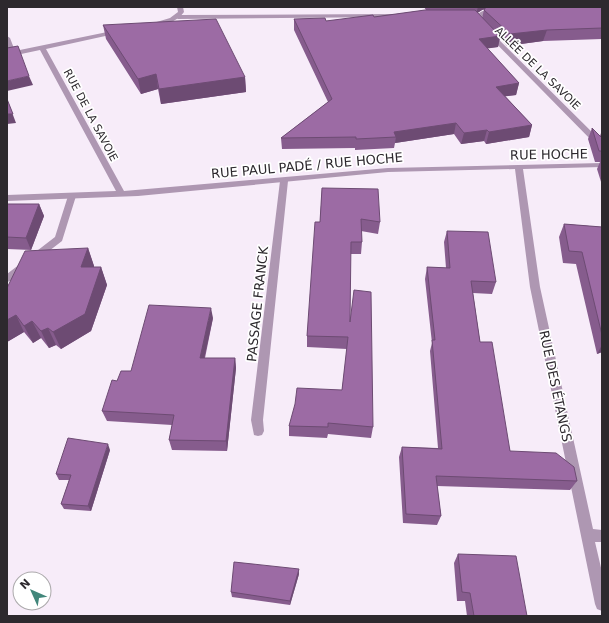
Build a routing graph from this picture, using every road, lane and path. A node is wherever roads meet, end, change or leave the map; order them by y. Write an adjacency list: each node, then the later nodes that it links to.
1 (180, 7): 4 (street)
2 (519, 7): 10 (street, ALLÉE DE LA SAVOIE)
3 (401, 16): 4 (street)
4 (178, 17): 5 (street)
5 (148, 25)
6 (126, 30): 8 (street)
7 (7, 38): 9 (street)
8 (42, 47): 9 (street); 15 (street, RUE DE LA SAVOIE)
9 (10, 55)
10 (602, 146)
11 (602, 165): 13 (street, RUE HOCHE)
12 (496, 167): 13 (street, RUE HOCHE); 14 (street, RUE PAUL PADÉ / RUE HOCHE)
13 (519, 167): 20 (street, RUE DES ÉTANGS)
14 (284, 181): 15 (street, RUE PAUL PADÉ / RUE HOCHE); 19 (street, PASSAGE FRANCK)
15 (121, 193): 16 (street, RUE PAUL PADÉ / RUE HOCHE)
16 (72, 196): 17 (street, RUE PAUL PADÉ / RUE HOCHE); 18 (street)
17 (7, 198)
18 (7, 279)
19 (258, 431)
20 (587, 535): 21 (street); 22 (street, RUE DES ÉTANGS)
21 (602, 536)
22 (602, 604)

